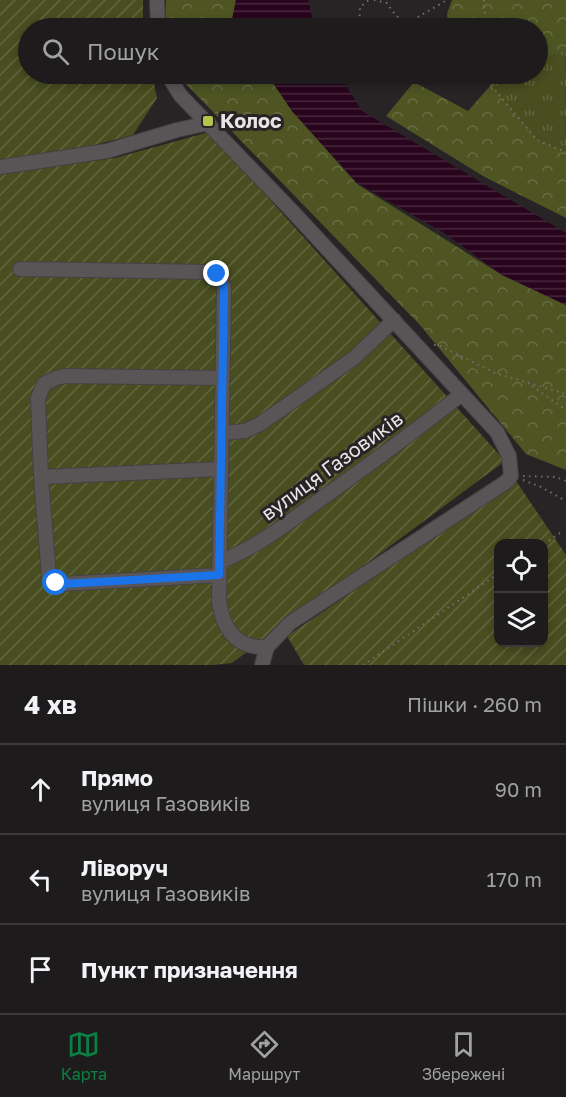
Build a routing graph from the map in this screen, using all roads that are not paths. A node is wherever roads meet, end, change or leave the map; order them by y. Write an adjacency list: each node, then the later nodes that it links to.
1 (157, 0): 2 (street)
2 (158, 18)
3 (173, 84): 4 (street)
4 (209, 123): 5 (street); 7 (street)
5 (0, 167)
6 (20, 269): 8 (street)
7 (394, 320): 9 (street); 10 (street)
8 (223, 378): 10 (street); 12 (street, вулиця Газовиків)
9 (462, 394): 13 (street, вулиця Газовиків); 14 (street)
10 (222, 433): 11 (street)
11 (221, 469): 12 (street); 13 (street)
12 (41, 477): 13 (street, вулиця Газовиків)
13 (219, 569): 14 (street)
14 (267, 647): 15 (street)
15 (262, 665)

